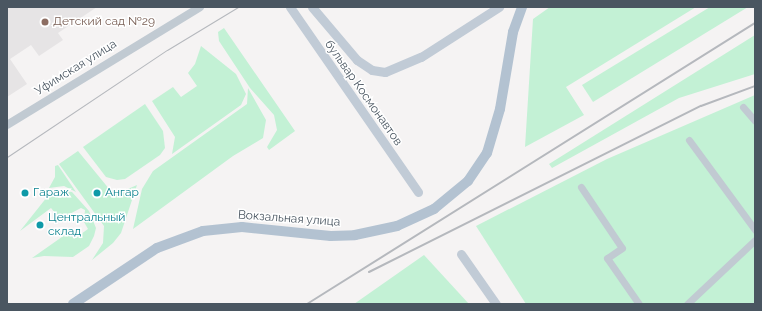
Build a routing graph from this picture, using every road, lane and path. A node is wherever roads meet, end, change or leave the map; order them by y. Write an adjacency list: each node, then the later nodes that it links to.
1 (200, 7): 8 (street, Уфимская улица)
2 (290, 7): 11 (main road, бульвар Космонавтов)
3 (312, 7): 4 (main road)
4 (499, 7)
5 (520, 8): 15 (main road, Вокзальная улица)
6 (743, 107): 7 (street)
7 (755, 121)
8 (7, 125)
9 (689, 140): 12 (street)
10 (581, 187): 17 (street)
11 (418, 192)
12 (755, 230)
13 (755, 240): 18 (street)
14 (461, 254): 16 (main road)
15 (73, 304)
16 (496, 304)
17 (639, 304)
18 (687, 304)

